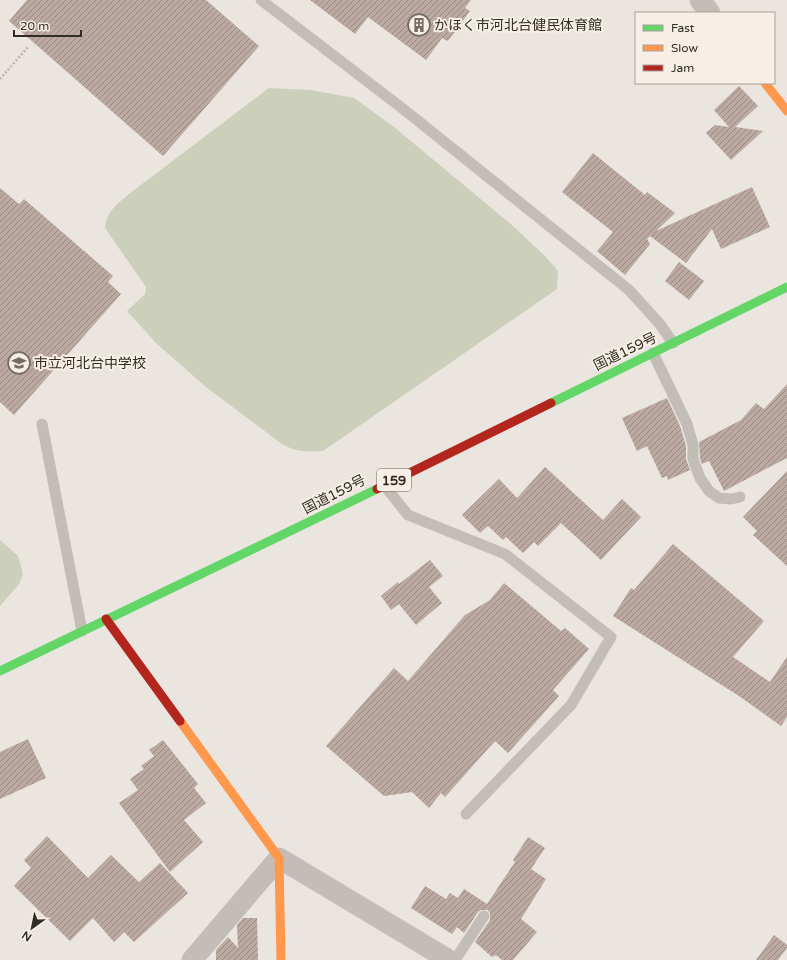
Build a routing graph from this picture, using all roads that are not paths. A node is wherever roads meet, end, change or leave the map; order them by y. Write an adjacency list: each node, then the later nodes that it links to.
1 (261, 0): 7 (lane)
2 (700, 0): 3 (street)
3 (709, 12)
4 (766, 84): 5 (main road)
5 (787, 111)
6 (787, 287): 7 (main road, 国道159号 / 159)
7 (673, 343): 8 (main road, 国道159号 / 159)
8 (653, 353): 10 (main road, 国道159号 / 159); 11 (lane)
9 (42, 424): 13 (lane)
10 (384, 485): 12 (main road, 国道159号 / 159); 15 (lane)
11 (740, 497)
12 (106, 619): 13 (main road, 国道159号 / 159); 16 (main road)
13 (82, 631): 14 (main road, 国道159号 / 159)
14 (0, 671)
15 (466, 814)
16 (279, 858): 18 (street); 19 (main road); 20 (street)
17 (484, 916): 21 (lane)
18 (192, 960)
19 (281, 960)
20 (449, 960)
21 (455, 960)

